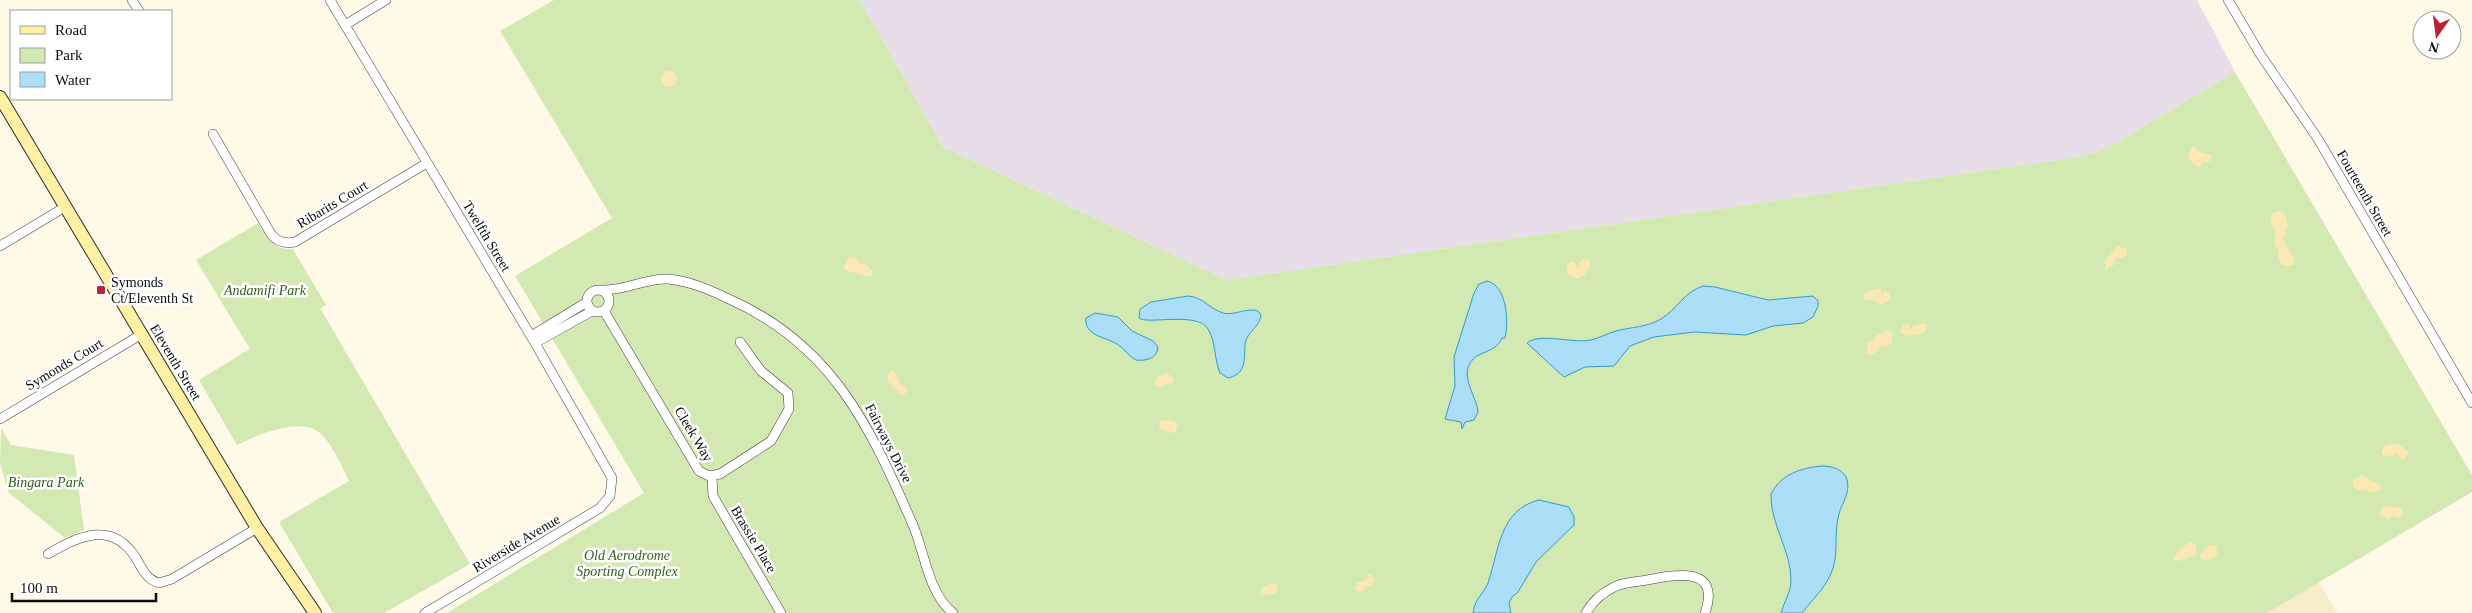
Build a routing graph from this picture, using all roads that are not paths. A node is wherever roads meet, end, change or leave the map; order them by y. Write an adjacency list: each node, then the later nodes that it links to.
1 (330, 0): 4 (street, Twelfth Street)
2 (386, 0): 4 (street)
3 (2228, 0): 18 (street, Fourteenth Street)
4 (345, 25): 7 (street, Twelfth Street)
5 (0, 97): 8 (main road, Eleventh Street)
6 (213, 134): 7 (street, Ribarits Court)
7 (428, 163): 16 (street, Twelfth Street)
8 (66, 207): 9 (street); 15 (main road, Eleventh Street)
9 (0, 246)
10 (602, 290): 11 (street, Fairways Drive); 12 (street); 13 (street)
11 (618, 290): 12 (street); 29 (street, Fairways Drive)
12 (609, 302): 14 (street)
13 (589, 306): 14 (street); 16 (street)
14 (604, 311): 20 (street, Cleek Way)
15 (142, 334): 19 (street, Symonds Court); 22 (main road, Eleventh Street)
16 (533, 340): 21 (street, Twelfth Street)
17 (740, 342): 20 (street, Cleek Way)
18 (2472, 403)
19 (0, 418)
20 (712, 477): 28 (street, Brassie Place)
21 (612, 488): 27 (street, Riverside Avenue)
22 (257, 528): 23 (street); 24 (main road, Eleventh Street)
23 (48, 554)
24 (280, 565): 25 (main road, Eleventh Street); 26 (main road, Eleventh Street)
25 (306, 613)
26 (315, 613)
27 (425, 613)
28 (782, 613)
29 (953, 613)
30 (1586, 613): 31 (street)
31 (1705, 613)

